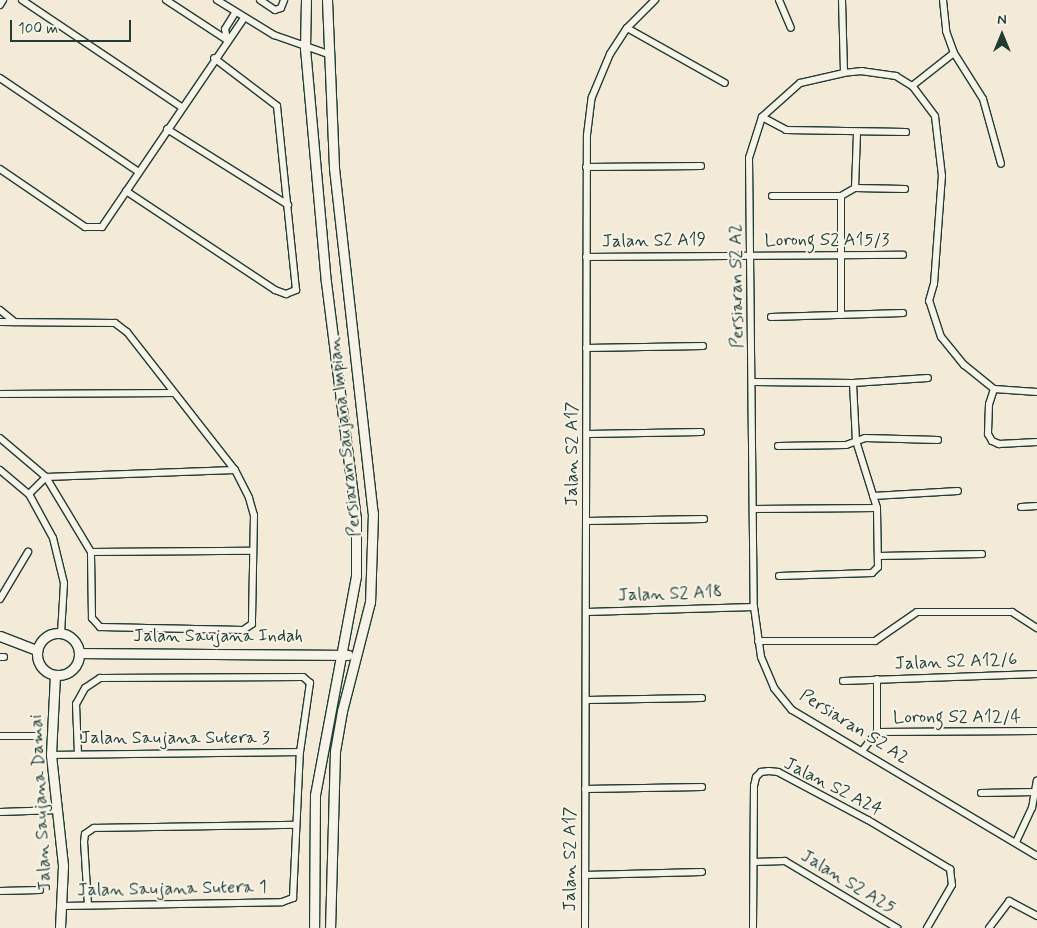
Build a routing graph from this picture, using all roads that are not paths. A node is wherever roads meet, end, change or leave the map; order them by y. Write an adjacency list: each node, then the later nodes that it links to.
1 (4, 0): 13 (street)
2 (22, 0): 27 (street)
3 (166, 0): 18 (street)
4 (216, 0): 14 (street)
5 (260, 0): 6 (street)
6 (284, 0)
7 (306, 0): 19 (street, Persiaran Saujana Impian)
8 (327, 0): 21 (street, Persiaran Saujana Impian)
9 (655, 0): 16 (street, Jalan S2 A17)
10 (779, 0): 17 (street)
11 (842, 0): 23 (street)
12 (943, 0): 20 (street)
13 (0, 5)
14 (235, 13): 15 (street); 18 (street)
15 (244, 18): 18 (street); 19 (street)
16 (627, 28): 25 (street); 34 (street, Jalan S2 A17)
17 (791, 28)
18 (227, 40): 22 (street)
19 (306, 48): 21 (street); 96 (street, Persiaran Saujana Impian)
20 (954, 53): 26 (street); 32 (street)
21 (328, 54): 97 (street, Persiaran Saujana Impian)
22 (214, 58): 27 (street); 42 (street)
23 (844, 73): 26 (street); 28 (street)
24 (0, 78): 36 (street)
25 (724, 83)
26 (912, 86): 58 (street)
27 (181, 107): 29 (street)
28 (762, 117): 31 (street); 44 (street, Persiaran S2 A2)
29 (167, 129): 36 (street); 42 (street)
30 (906, 132): 31 (street)
31 (857, 134): 37 (street)
32 (1001, 164)
33 (701, 166): 34 (street)
34 (586, 167): 45 (street, Jalan S2 A17)
35 (0, 169): 39 (street)
36 (139, 172): 39 (street)
37 (855, 188): 38 (street); 41 (street)
38 (905, 190)
39 (126, 191): 42 (street)
40 (772, 196): 41 (street)
41 (841, 196): 46 (street)
42 (288, 205)
43 (903, 255): 46 (street, Lorong S2 A15/3)
44 (751, 256): 45 (street, Jalan S2 A19); 46 (street, Lorong S2 A15/3); 56 (street, Persiaran S2 A2)
45 (586, 257): 54 (street, Jalan S2 A17)
46 (843, 257): 49 (street)
47 (0, 310): 52 (street)
48 (903, 313): 49 (street)
49 (841, 315): 50 (street)
50 (771, 317)
51 (0, 322): 52 (street)
52 (15, 322): 60 (street)
53 (703, 346): 54 (street)
54 (586, 348): 63 (street, Jalan S2 A17)
55 (928, 378): 57 (street)
56 (754, 382): 57 (street); 78 (street, Persiaran S2 A2)
57 (853, 383): 66 (street)
58 (994, 389): 59 (street); 67 (street)
59 (1037, 392)
60 (174, 393): 61 (street); 70 (street)
61 (0, 394)
62 (701, 432): 63 (street)
63 (588, 434): 80 (street, Jalan S2 A17)
64 (0, 438): 71 (street)
65 (938, 440): 66 (street)
66 (856, 441): 68 (street); 74 (street)
67 (1037, 442)
68 (778, 446)
69 (0, 470): 73 (street)
70 (235, 470): 71 (street); 81 (street)
71 (46, 477): 73 (street); 83 (street)
72 (958, 491): 74 (street)
73 (29, 494): 91 (street)
74 (874, 496): 77 (street)
75 (1037, 506): 76 (street)
76 (1020, 507)
77 (877, 508): 78 (street); 85 (street)
78 (754, 509): 88 (street, Persiaran S2 A2)
79 (704, 519): 80 (street)
80 (587, 521): 89 (street, Jalan S2 A17)
81 (254, 551): 83 (street); 83 (street)
82 (28, 552): 87 (street)
83 (91, 552)
84 (982, 554): 85 (street)
85 (879, 556): 86 (street)
86 (779, 576)
87 (0, 599)
88 (754, 607): 89 (street, Jalan S2 A18); 93 (street, Persiaran S2 A2)
89 (586, 612): 103 (street, Jalan S2 A17)
90 (1037, 628): 93 (street)
91 (61, 633): 94 (street); 95 (street)
92 (0, 636): 94 (street)
93 (758, 640): 108 (street, Persiaran S2 A2)
94 (37, 650): 99 (street)
95 (79, 653): 96 (street, Jalan Saujana Indah); 99 (street)
96 (343, 654): 97 (street, Jalan Saujana Indah); 132 (street, Persiaran Saujana Impian)
97 (356, 656): 133 (street, Persiaran Saujana Impian)
98 (1037, 674): 100 (street, Jalan S2 A12/6)
99 (55, 675): 111 (street, Jalan Saujana Damai)
100 (877, 680): 101 (street, Jalan S2 A12/6); 105 (street)
101 (842, 681)
102 (702, 698): 103 (street)
103 (586, 700): 114 (street, Jalan S2 A17)
104 (1037, 731): 105 (street, Lorong S2 A12/4)
105 (877, 732): 108 (street)
106 (0, 736): 107 (street)
107 (35, 736)
108 (862, 751): 121 (street, Persiaran S2 A2)
109 (300, 752): 110 (street, Jalan Saujana Sutera 3); 110 (street); 120 (street)
110 (78, 754): 111 (street, Jalan Saujana Sutera 3)
111 (51, 755): 118 (street, Jalan Saujana Damai)
112 (1037, 780): 115 (street)
113 (702, 787): 114 (street)
114 (585, 790): 125 (street, Jalan S2 A17)
115 (1035, 792): 116 (street); 117 (street)
116 (981, 794)
117 (1034, 808): 121 (street)
118 (58, 810): 119 (street); 128 (street, Jalan Saujana Damai)
119 (0, 812)
120 (295, 825): 129 (street, Jalan Saujana Sutera 1); 129 (street)
121 (1016, 842): 122 (street, Persiaran S2 A2)
122 (1037, 856)
123 (754, 862): 135 (street, Jalan S2 A24); 136 (street, Jalan S2 A25); 137 (street, Jalan S2 A24)
124 (702, 872): 125 (street)
125 (584, 875): 134 (street, Jalan S2 A17)
126 (0, 890): 127 (street)
127 (40, 890)
128 (63, 906): 129 (street, Jalan Saujana Sutera 1); 131 (street, Jalan Saujana Damai)
129 (88, 906)
130 (1037, 916): 138 (street)
131 (60, 928)
132 (314, 928)
133 (330, 928)
134 (586, 928)
135 (753, 928)
136 (897, 928)
137 (927, 928)
138 (989, 928)

